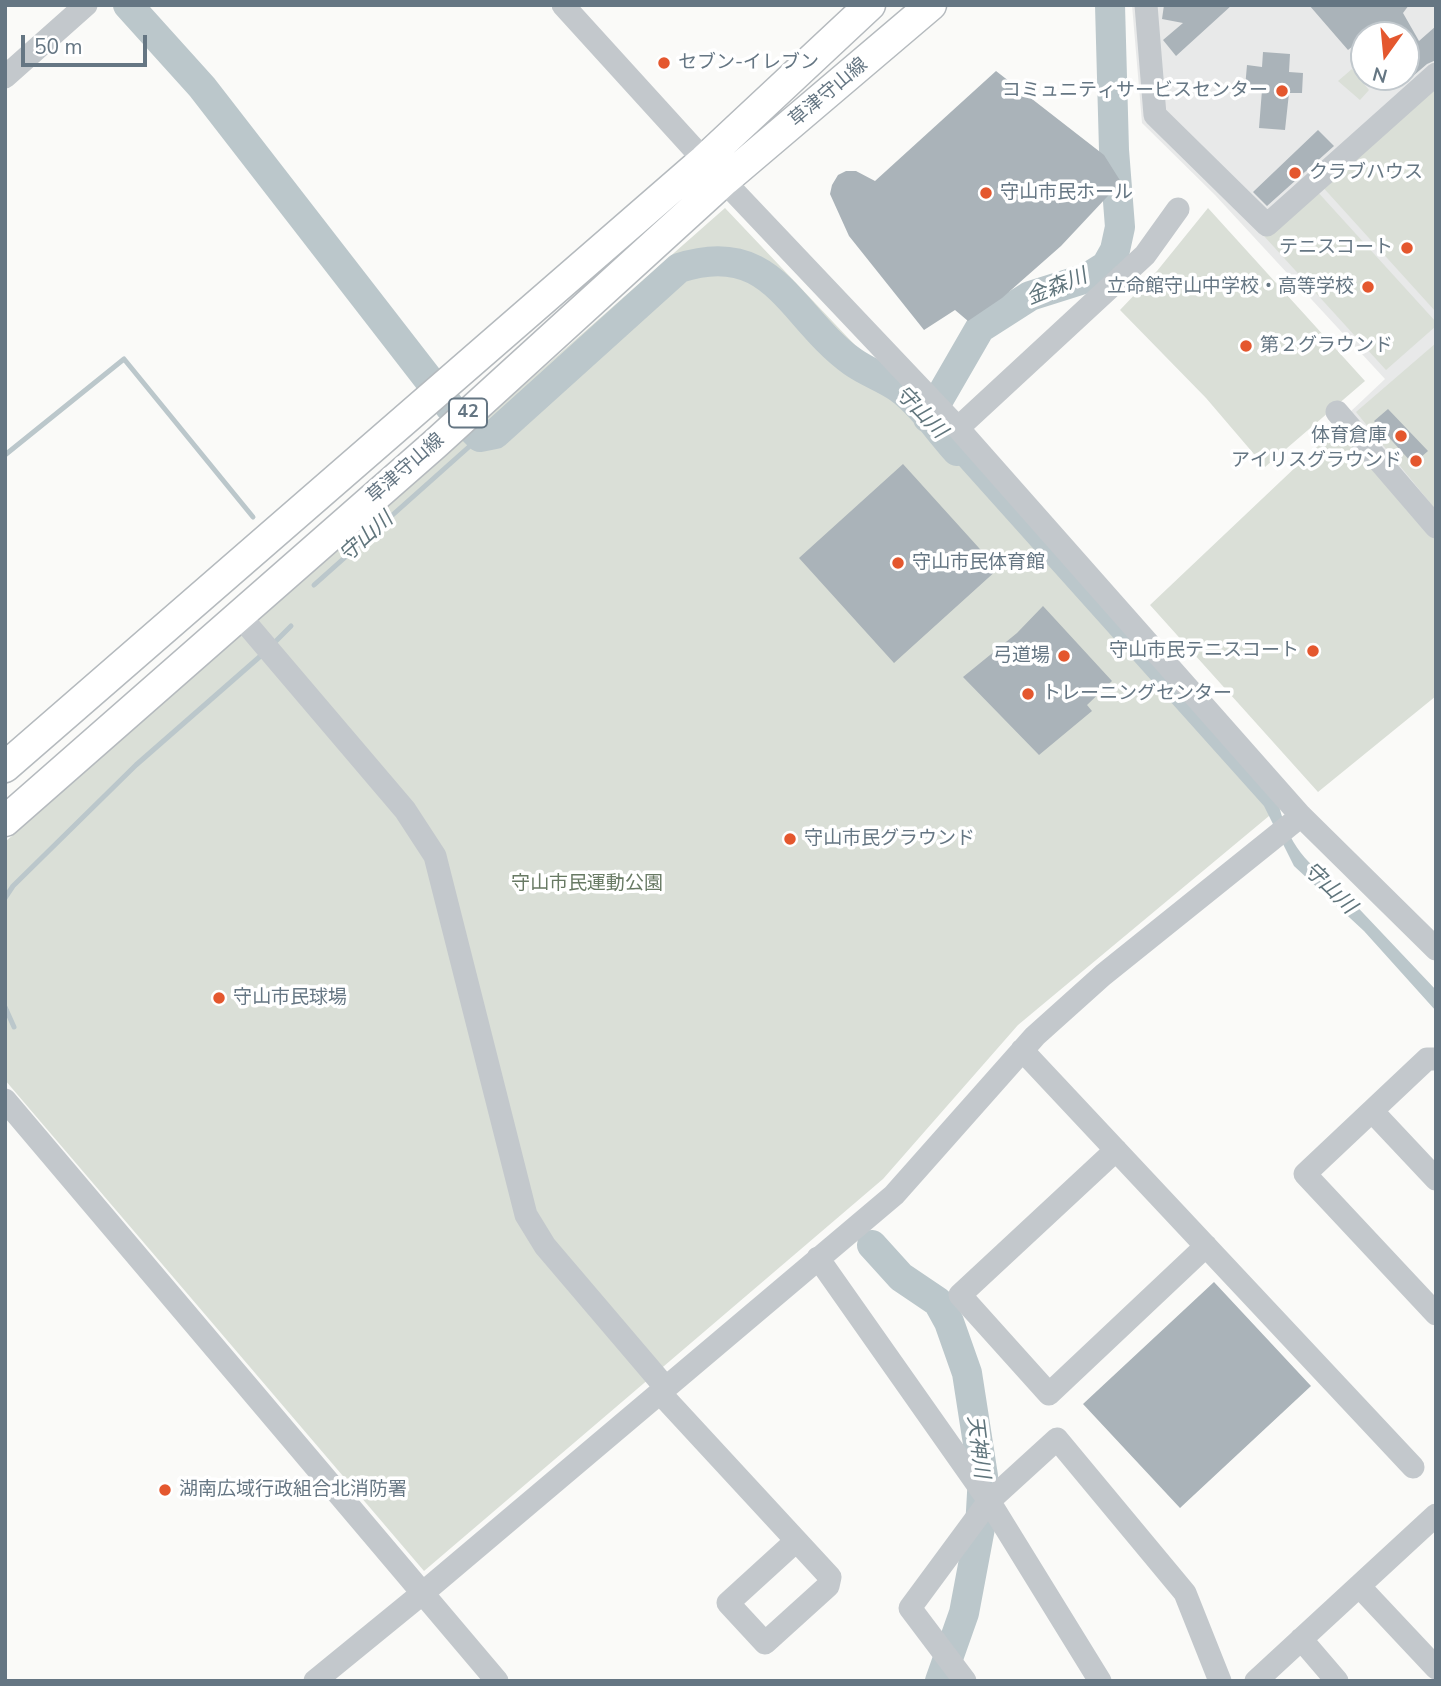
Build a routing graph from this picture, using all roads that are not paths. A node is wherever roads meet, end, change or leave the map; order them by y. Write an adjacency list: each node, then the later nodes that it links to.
1 (86, 5): 7 (street)
2 (563, 5): 8 (street)
3 (870, 5): 8 (main road, 草津守山線 / 42)
4 (931, 5): 8 (main road, 草津守山線 / 42)
5 (1146, 5): 6 (street)
6 (1436, 74)
7 (5, 77)
8 (715, 170): 11 (street); 14 (main road, 草津守山線 / 42); 16 (main road, 草津守山線 / 42)
9 (1178, 209): 11 (street)
10 (1337, 412): 12 (street)
11 (952, 421): 15 (street)
12 (1436, 527)
13 (245, 622): 27 (street)
14 (5, 767)
15 (1301, 816): 17 (street); 18 (street)
16 (5, 821)
17 (1436, 949)
18 (1022, 1050): 22 (street); 25 (street)
19 (1436, 1059): 21 (street)
20 (5, 1100): 33 (street)
21 (1372, 1111): 23 (street); 26 (street)
22 (1116, 1150): 24 (street); 24 (street)
23 (1436, 1179)
24 (1206, 1246): 28 (street)
25 (818, 1258): 27 (street); 29 (street)
26 (1436, 1314)
27 (663, 1391): 31 (street); 33 (street)
28 (1413, 1467)
29 (989, 1501): 38 (street); 39 (street); 40 (street)
30 (1431, 1530): 32 (street)
31 (796, 1541): 31 (street)
32 (1359, 1586): 34 (street); 35 (street)
33 (424, 1592): 36 (street); 37 (street)
34 (1301, 1639): 41 (street); 42 (street)
35 (1436, 1668)
36 (315, 1681)
37 (497, 1681)
38 (965, 1681)
39 (1100, 1681)
40 (1220, 1681)
41 (1256, 1681)
42 (1337, 1681)

